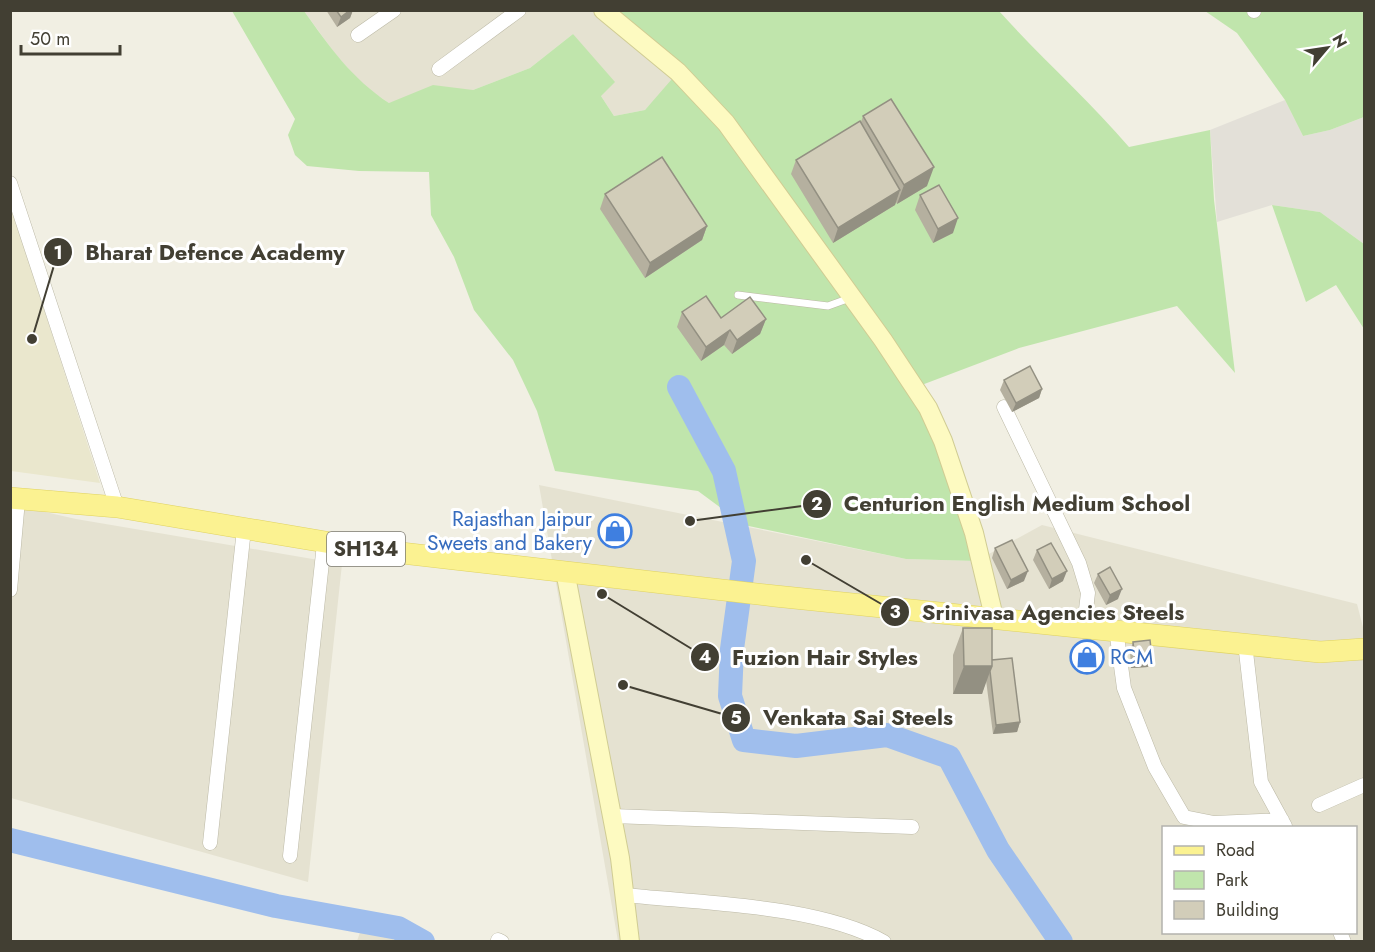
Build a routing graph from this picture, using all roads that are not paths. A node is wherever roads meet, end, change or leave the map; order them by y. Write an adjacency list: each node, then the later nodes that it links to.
1 (394, 10): 4 (street)
2 (519, 10): 5 (street)
3 (606, 11): 8 (street)
4 (358, 35)
5 (439, 69)
6 (10, 183): 11 (street)
7 (738, 295): 8 (lane)
8 (852, 298): 16 (street)
9 (1004, 407): 17 (street)
10 (14, 499): 11 (main road, SH134); 15 (street)
11 (117, 507): 12 (main road, SH134)
12 (244, 530): 13 (main road, SH134); 26 (street)
13 (324, 544): 14 (main road, SH134); 27 (street)
14 (565, 572): 16 (main road, SH134); 23 (street)
15 (10, 590)
16 (994, 617): 17 (main road, SH134)
17 (1084, 626): 18 (main road, SH134)
18 (1116, 629): 19 (main road, SH134); 24 (street)
19 (1245, 644): 20 (main road, SH134); 24 (street)
20 (1365, 649)
21 (1365, 785): 22 (street)
22 (1319, 805)
23 (612, 816): 25 (street); 28 (street)
24 (1284, 824)
25 (912, 827)
26 (210, 843)
27 (290, 856)
28 (624, 895): 29 (street); 30 (street)
29 (630, 942)
30 (884, 942)

